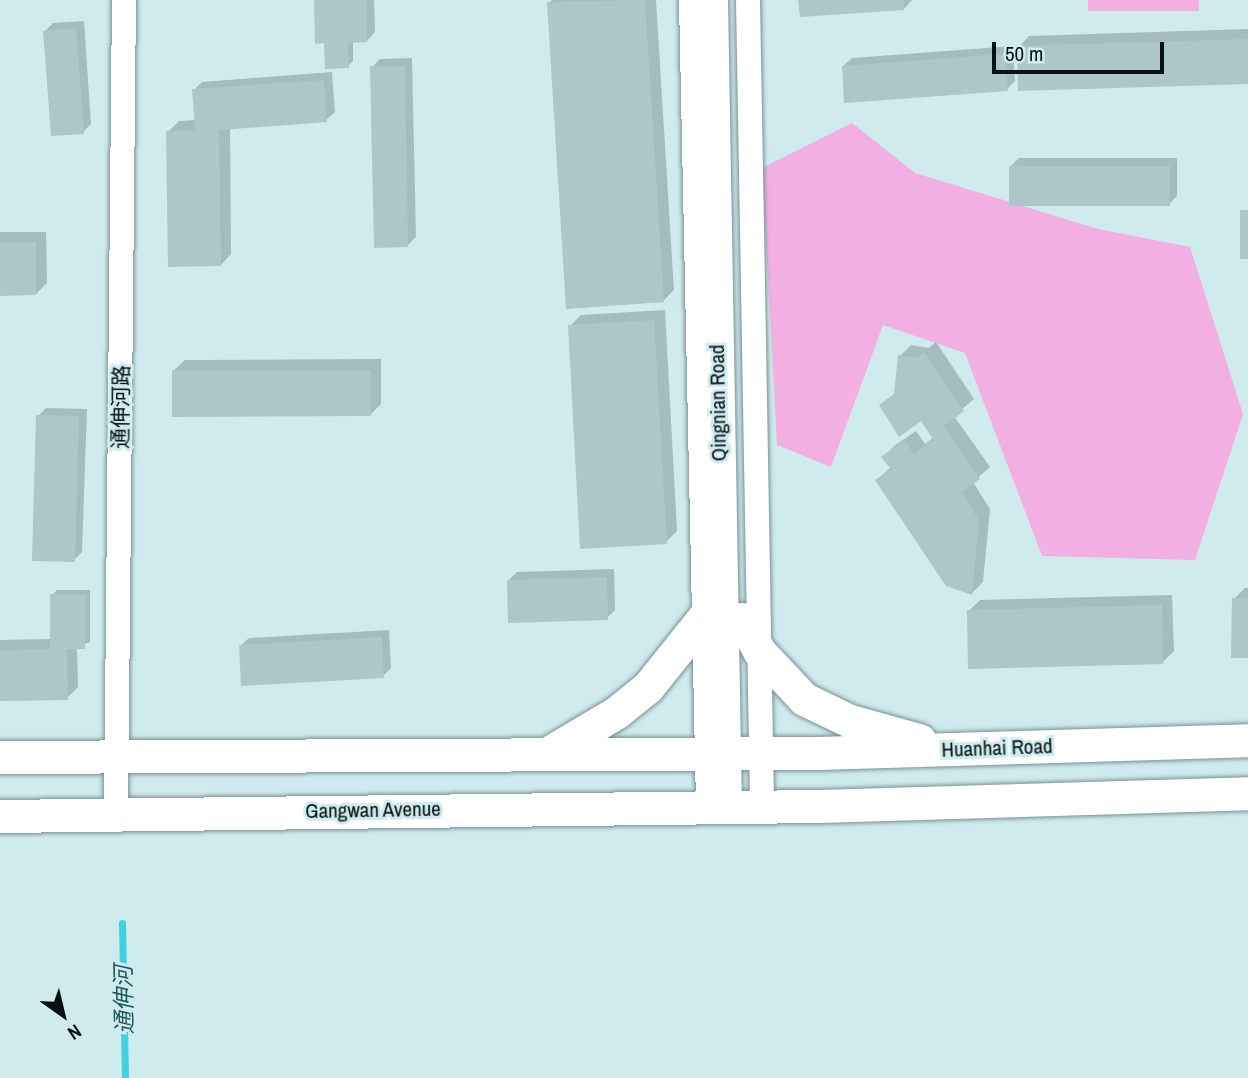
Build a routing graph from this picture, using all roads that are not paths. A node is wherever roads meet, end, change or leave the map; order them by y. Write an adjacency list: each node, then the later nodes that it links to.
1 (124, 0): 13 (street, 通伸河路)
2 (691, 0): 6 (street, Qingnian Road)
3 (711, 0): 12 (main road, Qingnian Road)
4 (731, 0): 7 (main road, Qingnian Road)
5 (748, 0): 8 (street, Qingnian Road)
6 (704, 617): 11 (main road); 12 (street, Qingnian Road)
7 (742, 619): 8 (main road); 12 (main road, Qingnian Road)
8 (759, 652): 10 (main road); 12 (street, Qingnian Road)
9 (1248, 740): 10 (main road, Huanhai Road)
10 (955, 749): 12 (main road, Huanhai Road)
11 (549, 752): 12 (main road); 13 (main road)
12 (735, 752): 16 (main road, Qingnian Road)
13 (117, 754): 14 (main road); 17 (street, 通伸河路)
14 (0, 757)
15 (1248, 793): 16 (main road)
16 (735, 806): 17 (main road, Gangwan Avenue)
17 (116, 814): 18 (main road, Gangwan Avenue)
18 (0, 816)

